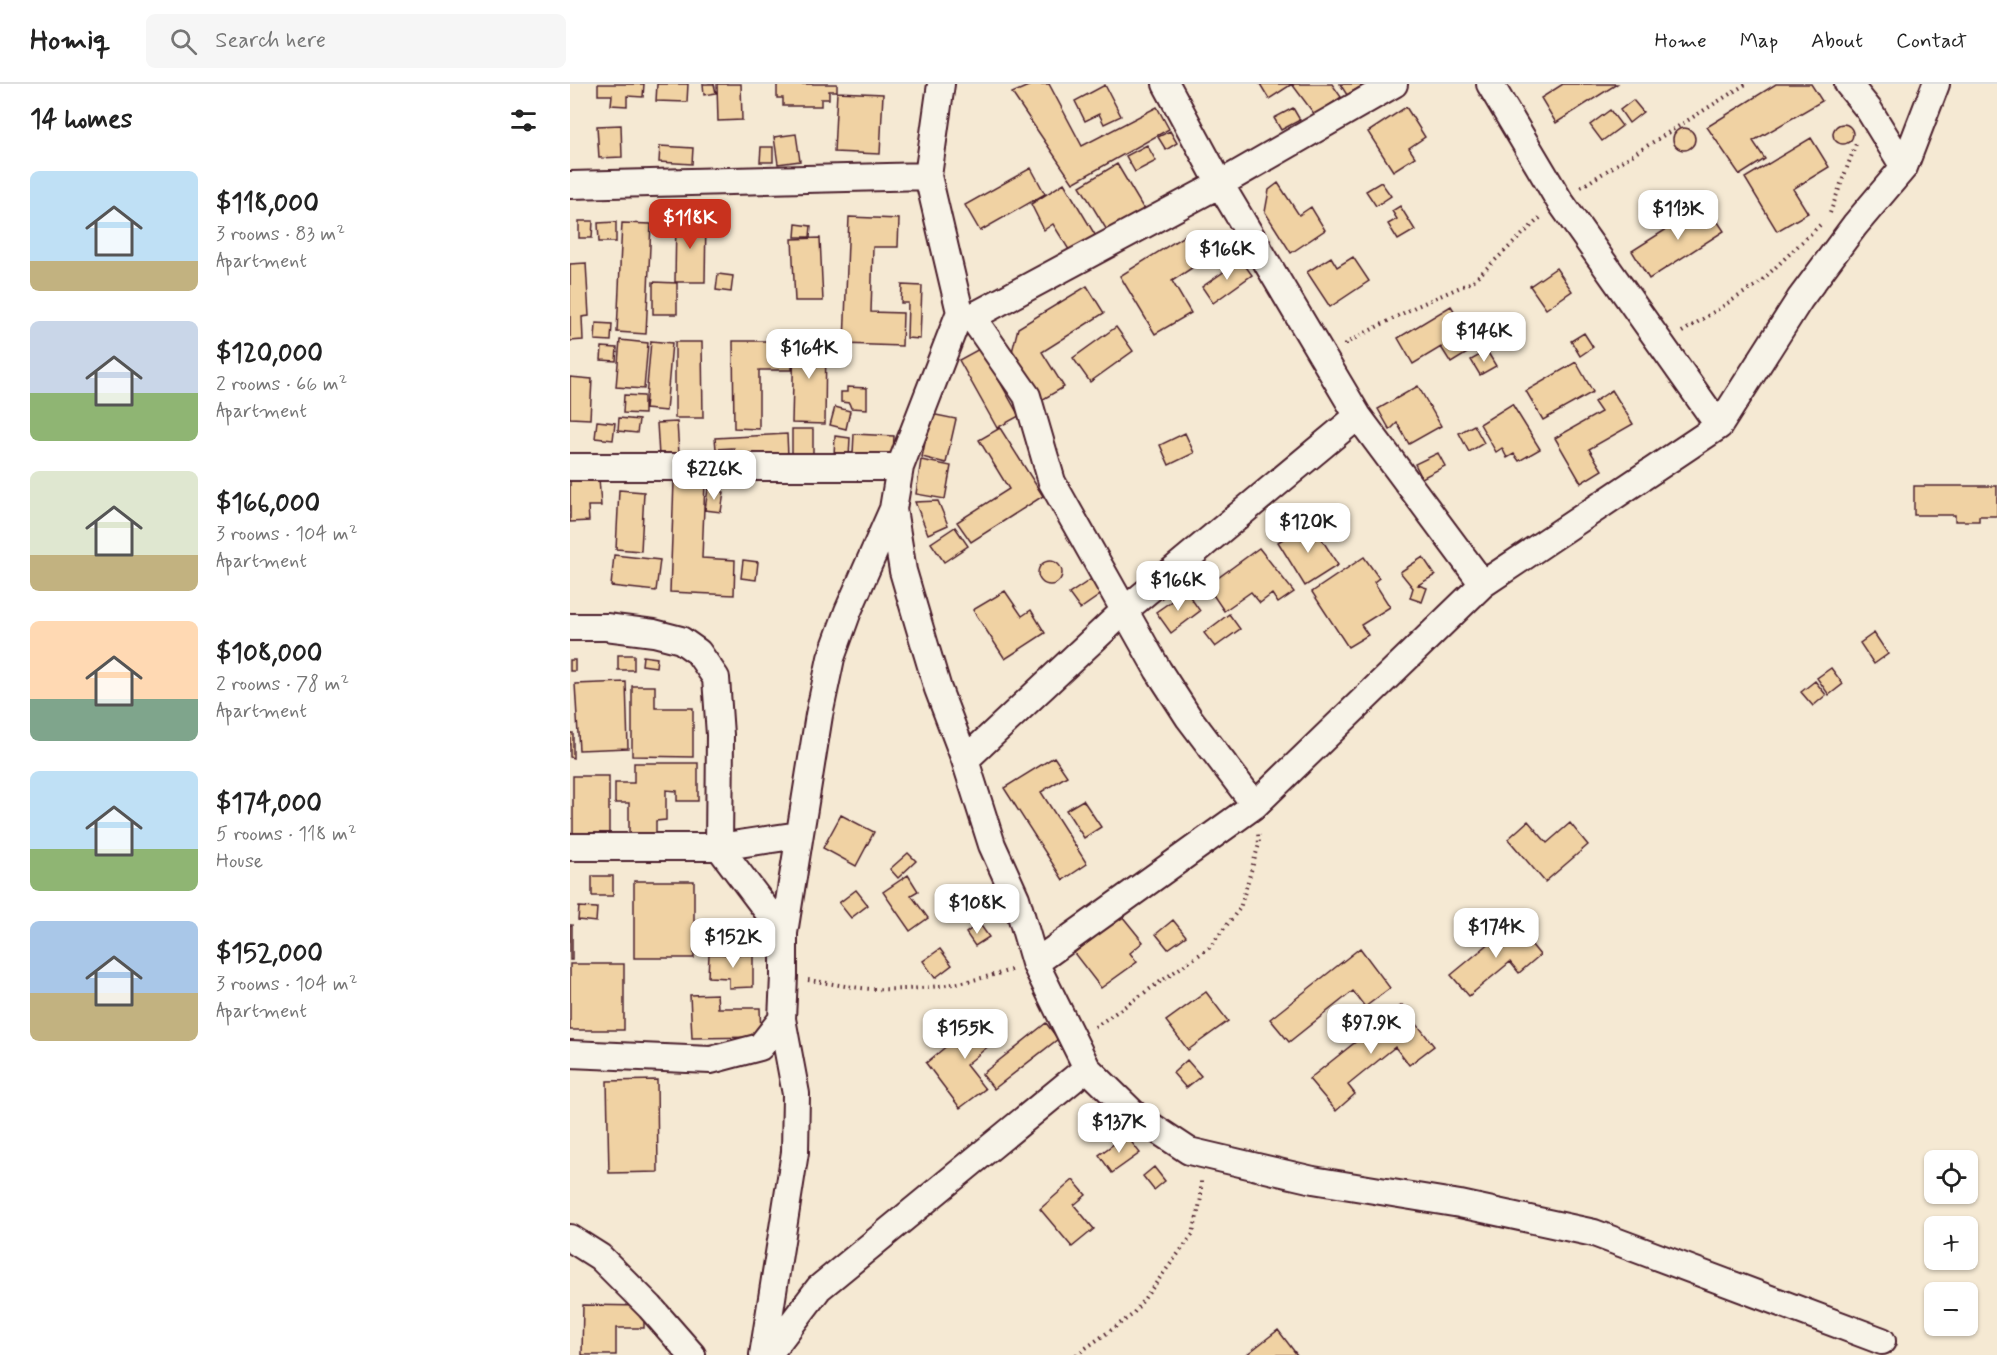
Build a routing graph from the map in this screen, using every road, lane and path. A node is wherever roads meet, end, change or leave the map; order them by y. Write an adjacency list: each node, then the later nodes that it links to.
1 (941, 84): 10 (street)
2 (1166, 84): 11 (street)
3 (1394, 84): 11 (street)
4 (1490, 84): 13 (street)
5 (1746, 84): 13 (path)
6 (1848, 84): 8 (street)
7 (1936, 84): 9 (street)
8 (1869, 110): 9 (street); 15 (path)
9 (1904, 167): 18 (street)
10 (928, 176): 12 (street); 14 (street)
11 (1220, 184): 14 (street); 17 (street)
12 (570, 185)
13 (1559, 200): 15 (street); 16 (path)
14 (966, 315): 20 (street); 23 (street)
15 (1661, 345): 18 (street)
16 (1348, 354)
17 (1358, 416): 22 (street); 23 (street)
18 (1719, 426): 22 (street)
19 (570, 467): 20 (street)
20 (900, 467): 21 (street)
21 (893, 509): 25 (street); 27 (street)
22 (1483, 584): 26 (street)
23 (1125, 610): 25 (street); 26 (street)
24 (570, 627): 29 (street)
25 (965, 760): 31 (street)
26 (1255, 805): 31 (street); 35 (path)
27 (799, 835): 29 (street); 30 (street)
28 (570, 847): 29 (street)
29 (719, 847): 30 (street)
30 (784, 933): 32 (street)
31 (1035, 963): 35 (street)
32 (784, 976): 33 (path); 34 (street)
33 (985, 978)
34 (782, 1019): 36 (street); 42 (street)
35 (1073, 1042): 37 (street)
36 (570, 1054)
37 (1087, 1068): 38 (street); 42 (street)
38 (1200, 1154): 40 (street); 43 (path)
39 (570, 1238): 41 (street)
40 (1881, 1341)
41 (692, 1355)
42 (766, 1355)
43 (1076, 1355)

